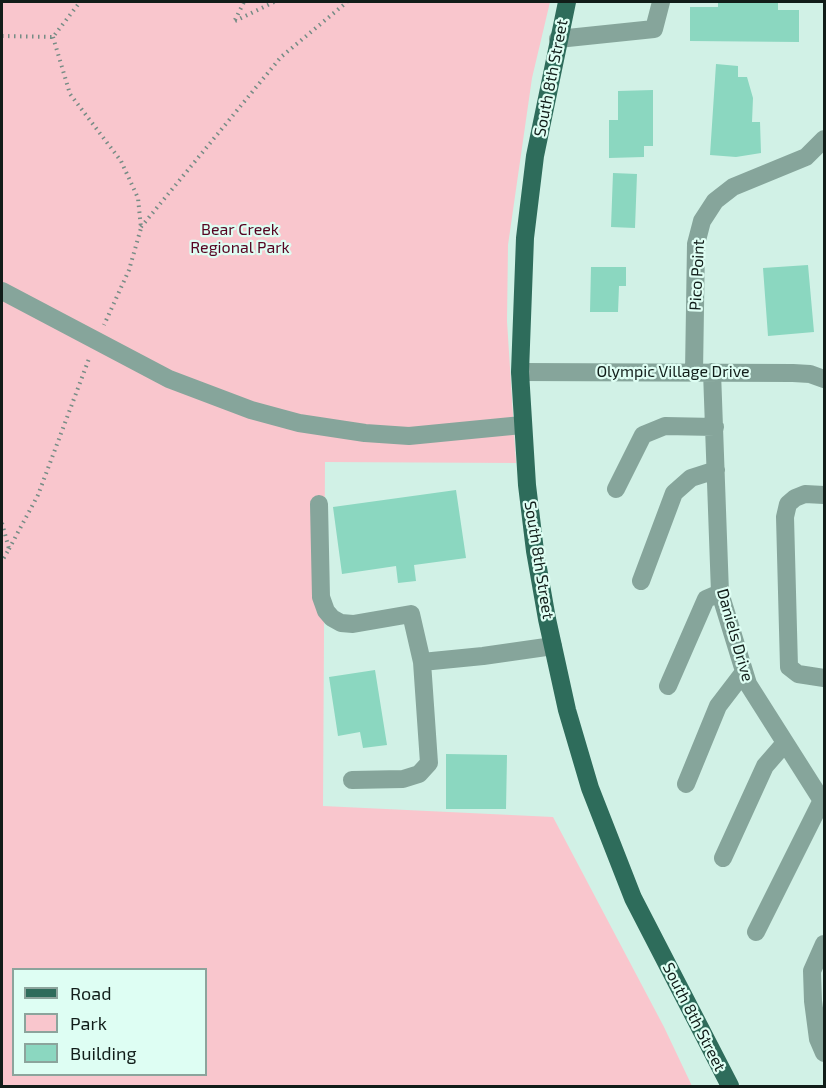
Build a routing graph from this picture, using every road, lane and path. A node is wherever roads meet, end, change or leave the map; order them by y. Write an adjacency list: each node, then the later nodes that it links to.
1 (80, 2): 8 (path)
2 (244, 2): 3 (path)
3 (274, 2)
4 (347, 2): 11 (path)
5 (567, 2): 9 (main road, South 8th Street)
6 (661, 2): 9 (street)
7 (2, 36): 8 (path)
8 (53, 37): 11 (path)
9 (558, 39): 14 (main road, South 8th Street)
10 (825, 139): 15 (street, Pico Point)
11 (141, 228): 13 (path)
12 (2, 291): 13 (street)
13 (96, 341): 18 (street); 25 (path)
14 (520, 372): 15 (street, Olympic Village Drive); 18 (main road, South 8th Street)
15 (694, 372): 16 (street, Olympic Village Drive)
16 (712, 372): 17 (street, Olympic Village Drive); 19 (street, Daniels Drive)
17 (825, 379)
18 (522, 425): 29 (main road, South 8th Street)
19 (715, 428): 20 (street, Daniels Drive); 21 (street)
20 (716, 470): 27 (street); 28 (street, Daniels Drive)
21 (616, 489)
22 (825, 495): 32 (street)
23 (319, 504): 30 (street)
24 (2, 523): 25 (path)
25 (9, 549): 26 (path)
26 (2, 561)
27 (641, 581)
28 (720, 593): 31 (street, Daniels Drive); 33 (street)
29 (553, 646): 30 (street); 42 (main road, South 8th Street)
30 (422, 662): 35 (street)
31 (744, 672): 34 (street, Daniels Drive); 36 (street)
32 (825, 678)
33 (668, 686)
34 (785, 743): 37 (street, Daniels Drive); 38 (street)
35 (352, 780)
36 (686, 784)
37 (823, 802): 39 (street)
38 (723, 858)
39 (756, 932)
40 (825, 944): 41 (street)
41 (825, 1053)
42 (730, 1086)

